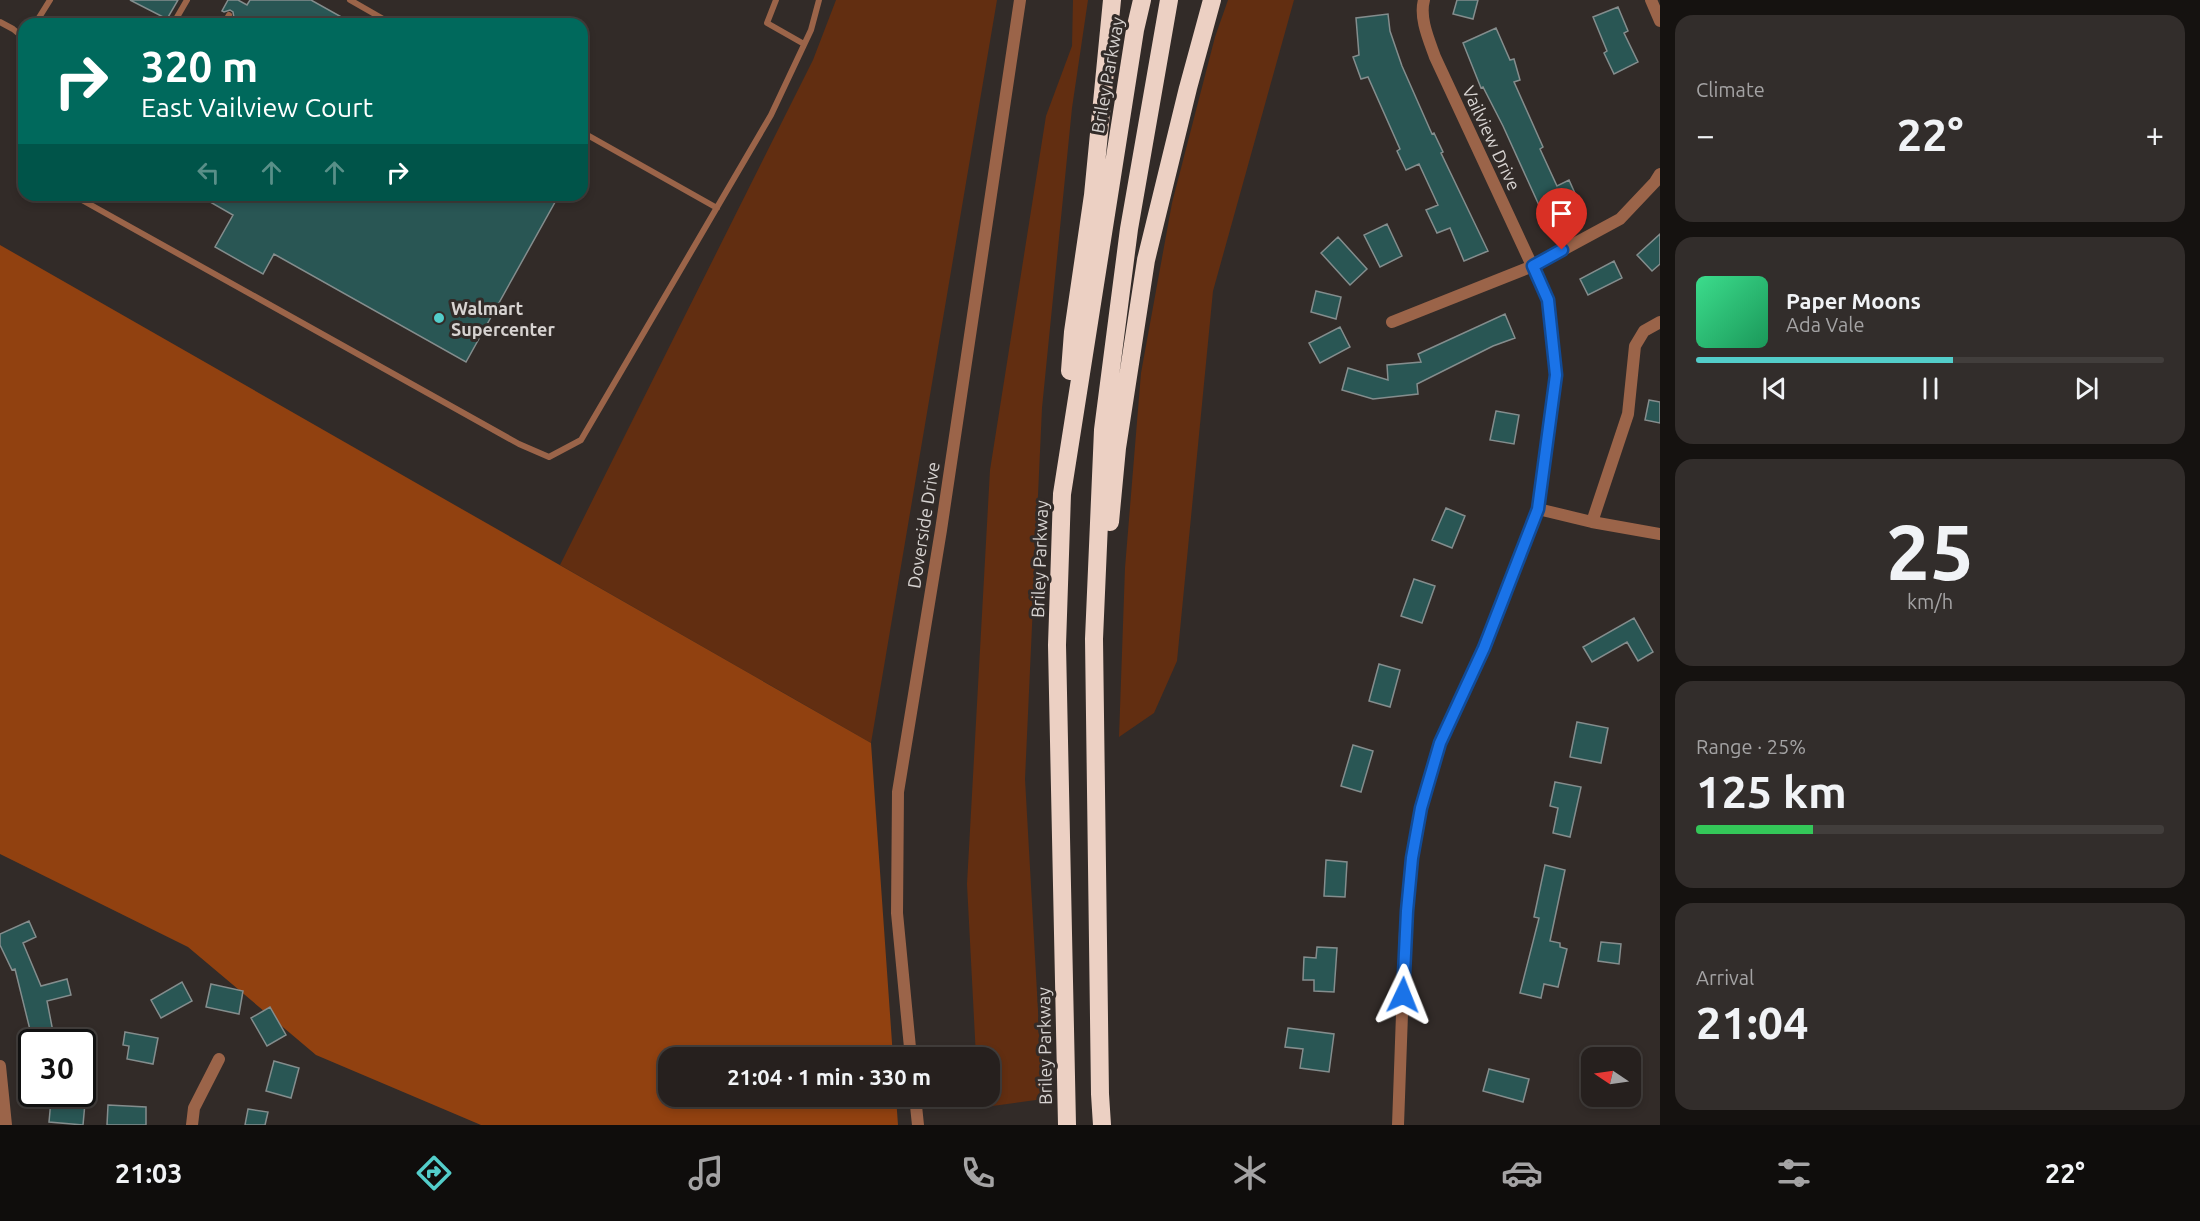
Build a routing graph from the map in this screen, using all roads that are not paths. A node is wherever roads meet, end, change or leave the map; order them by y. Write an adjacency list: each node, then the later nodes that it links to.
1 (50, 0): 14 (lane)
2 (187, 0): 15 (lane)
3 (350, 0): 17 (lane)
4 (776, 0): 21 (lane)
5 (819, 0): 21 (lane)
6 (1020, 0): 34 (street, Doverside Drive)
7 (1112, 0): 29 (highway)
8 (1142, 0): 29 (highway, Briley Parkway)
9 (1169, 0): 33 (highway)
10 (1212, 0): 33 (highway)
11 (1424, 0): 26 (street, Vailview Drive)
12 (1651, 0): 18 (street)
13 (229, 15): 16 (lane)
14 (39, 18)
15 (176, 18)
16 (227, 18)
17 (382, 18)
18 (1660, 21)
19 (0, 22): 20 (lane)
20 (18, 34)
21 (804, 44): 25 (lane)
22 (588, 135): 25 (lane)
23 (1660, 174): 26 (street)
24 (84, 201): 25 (lane)
25 (717, 208)
26 (1533, 266): 27 (street); 30 (street, Vailview Drive)
27 (1392, 322)
28 (1660, 322): 31 (street)
29 (1062, 494): 41 (highway, Briley Parkway)
30 (1538, 509): 31 (street); 43 (street, Vailview Drive)
31 (1592, 522): 32 (street)
32 (1660, 534)
33 (1094, 639): 42 (highway)
34 (910, 1047)
35 (219, 1059): 39 (street)
36 (0, 1066): 38 (street)
37 (916, 1107): 40 (street)
38 (6, 1125)
39 (192, 1125)
40 (918, 1125)
41 (1067, 1125)
42 (1102, 1125)
43 (1398, 1125)

